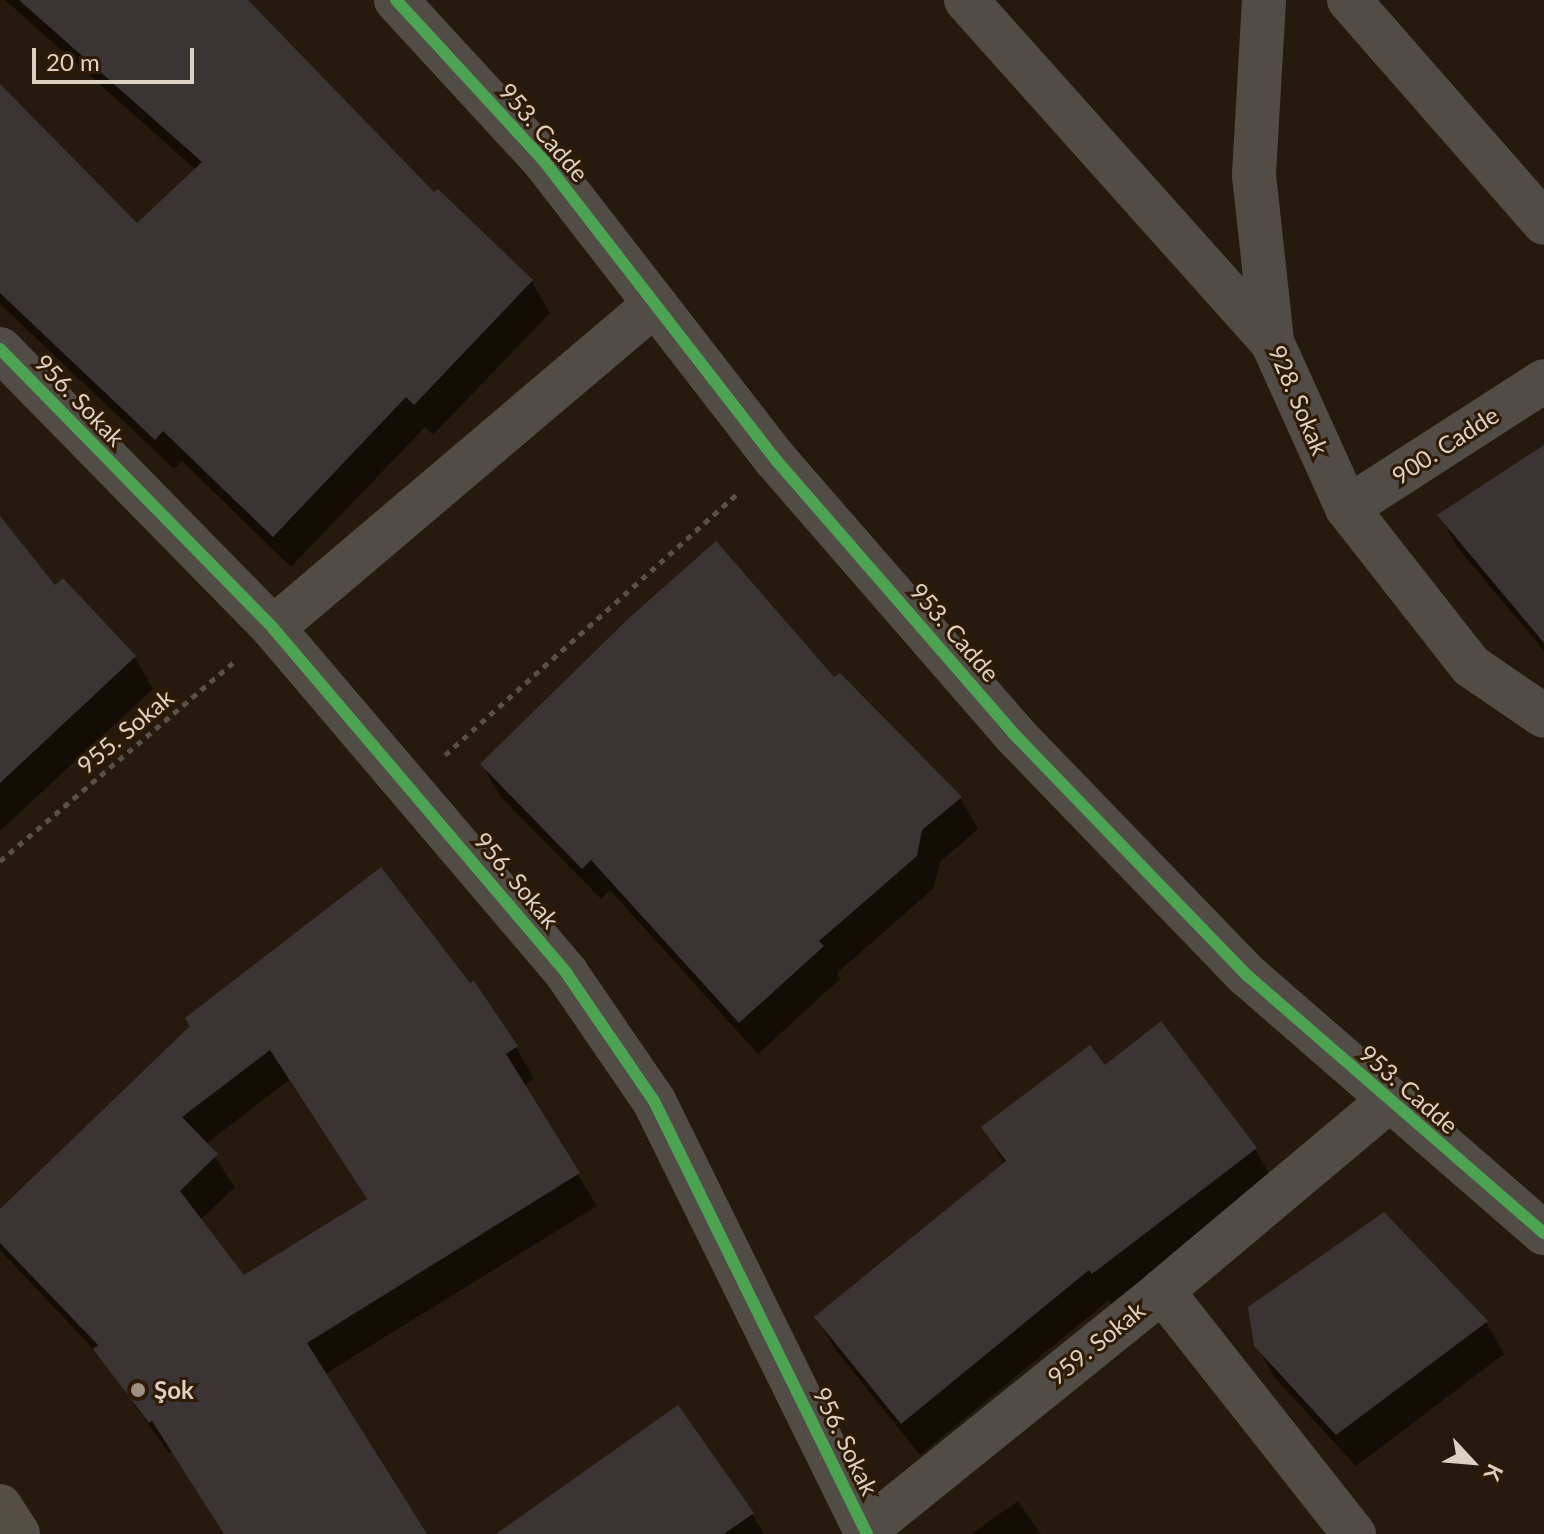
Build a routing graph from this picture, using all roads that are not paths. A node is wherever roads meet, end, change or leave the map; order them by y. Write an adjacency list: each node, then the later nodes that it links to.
1 (396, 0): 6 (street, 953. Cadde)
2 (966, 0): 7 (street)
3 (1264, 0): 7 (street, 928. Sokak)
4 (1349, 0): 5 (street)
5 (1544, 223)
6 (653, 306): 11 (street); 13 (street, 953. Cadde)
7 (1272, 342): 10 (street, 928. Sokak)
8 (0, 349): 11 (street, 956. Sokak)
9 (1544, 381): 10 (street, 900. Cadde)
10 (1347, 508): 12 (street, 928. Sokak)
11 (273, 628): 17 (street, 956. Sokak)
12 (1544, 716)
13 (1387, 1102): 14 (street, 953. Cadde); 15 (street)
14 (1544, 1233)
15 (1162, 1291): 17 (street, 959. Sokak); 19 (street, 959. Sokak)
16 (0, 1506): 18 (main road)
17 (866, 1532)
18 (18, 1534)
19 (1354, 1534)

